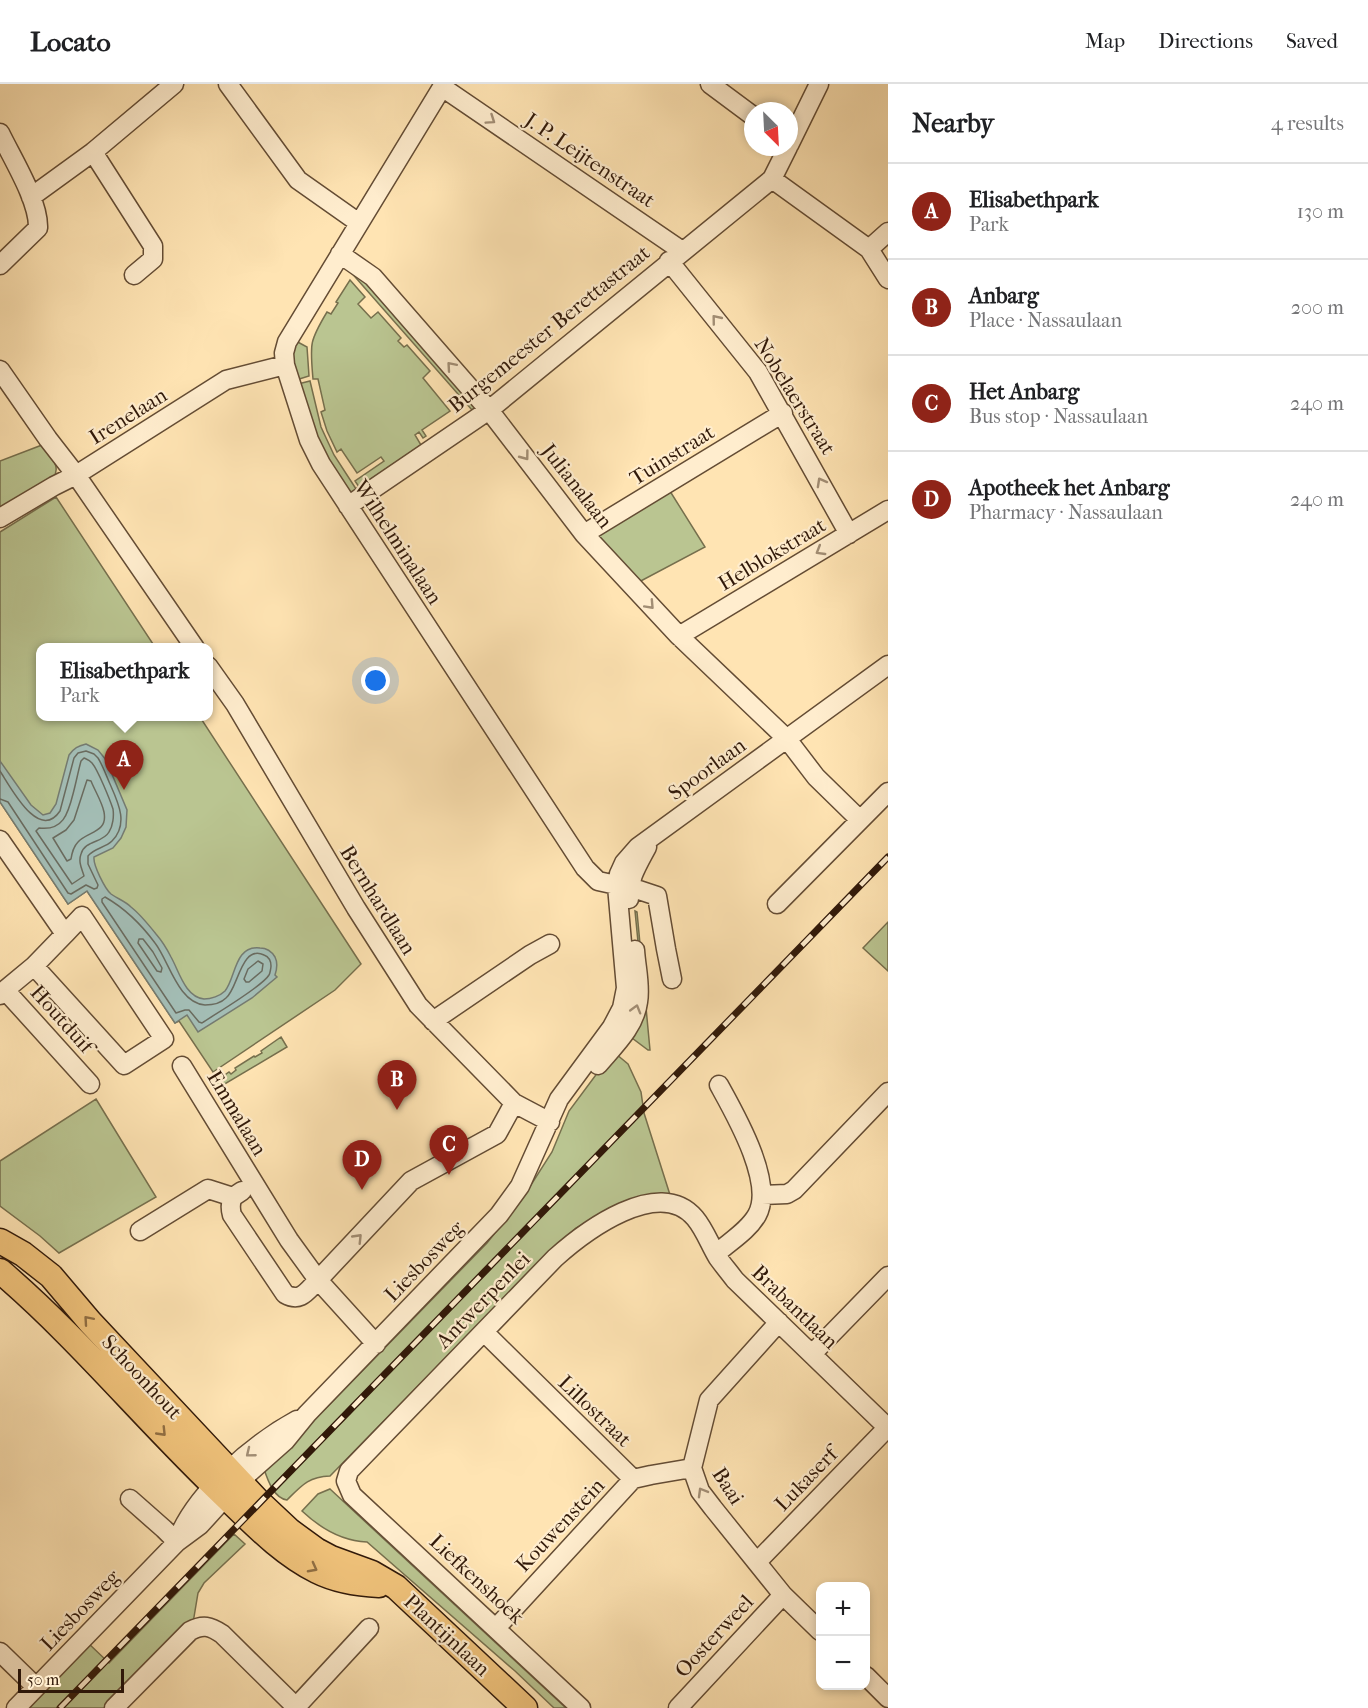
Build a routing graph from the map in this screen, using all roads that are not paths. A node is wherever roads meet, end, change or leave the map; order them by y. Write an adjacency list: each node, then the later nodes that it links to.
1 (174, 84): 9 (street)
2 (228, 84): 13 (street)
3 (710, 84): 6 (street)
4 (819, 84): 7 (street)
5 (443, 86): 13 (street, Wilhelminalaan); 17 (street, J. P. Leijtenstraat, one-way to 17)
6 (744, 109)
7 (798, 126)
8 (0, 133): 12 (street)
9 (93, 152): 12 (street); 19 (street)
10 (783, 156): 11 (street)
11 (772, 179): 15 (street); 17 (street, Burgemeester Berettastraat)
12 (31, 197): 18 (street)
13 (359, 223): 16 (street, Wilhelminalaan)
14 (888, 232): 15 (street)
15 (869, 249): 20 (street)
16 (340, 254): 21 (street, Wilhelminalaan); 23 (street, Julianalaan, one-way to 16)
17 (676, 256): 23 (street, Burgemeester Berettastraat); 24 (street, Nobelaerstraat, one-way to 17)
18 (0, 265)
19 (134, 275)
20 (888, 279)
21 (285, 365): 25 (street, Irenelaan); 26 (street, Wilhelminalaan)
22 (0, 370): 25 (street)
23 (489, 410): 26 (street, Burgemeester Berettastraat); 29 (street, Julianalaan, one-way to 29)
24 (783, 413): 29 (street, Tuinstraat); 30 (street, Nobelaerstraat, one-way to 24)
25 (76, 475): 28 (street, Irenelaan); 32 (street)
26 (348, 506): 39 (street, Wilhelminalaan)
27 (888, 510): 30 (street, Helblokstraat)
28 (0, 518)
29 (584, 534): 31 (street, Julianalaan, one-way to 31)
30 (849, 534): 31 (street, Helblokstraat, one-way to 31)
31 (680, 636): 35 (street, Julianalaan)
32 (192, 643)
33 (888, 665): 35 (street, Spoorlaan)
34 (213, 673): 46 (street, Bernhardlaan)
35 (787, 739): 37 (street); 39 (street, Spoorlaan)
36 (888, 792): 37 (street)
37 (860, 820): 40 (street)
38 (0, 840): 41 (street)
39 (623, 887): 44 (street, Wilhelminalaan); 52 (street, Liesbosweg)
40 (777, 904)
41 (65, 934): 43 (street); 43 (street)
42 (550, 944): 46 (street)
43 (34, 966): 45 (street)
44 (672, 979)
45 (2, 993): 48 (street, Houtduif)
46 (433, 1021): 51 (street, Bernhardlaan)
47 (182, 1066): 53 (street, Emmalaan)
48 (90, 1084)
49 (719, 1084): 54 (street)
50 (888, 1092): 54 (street)
51 (513, 1102): 52 (street, Bernhardlaan); 63 (street, one-way to 51)
52 (550, 1122): 66 (street, Liesbosweg)
53 (254, 1184): 55 (street, Emmalaan); 63 (street, Emmalaan)
54 (762, 1195): 60 (street)
55 (233, 1197): 57 (street); 63 (street)
56 (683, 1209): 60 (street, Brabantlaan); 65 (street, Antwerpenlei)
57 (140, 1231)
58 (0, 1241): 59 (main road, Schoonhout)
59 (23, 1254): 61 (main road); 72 (main road, Schoonhout, one-way to 59)
60 (716, 1254): 64 (street, Brabantlaan)
61 (1, 1274): 72 (main road, Schoonhout, one-way to 72)
62 (888, 1276): 67 (street)
63 (318, 1280): 66 (street, Emmalaan)
64 (779, 1322): 67 (street, Brabantlaan); 69 (street, Baai)
65 (484, 1332): 70 (street, Lillostraat); 71 (street, Antwerpenlei)
66 (376, 1344): 72 (street, Liesbosweg)
67 (812, 1354): 68 (street, Brabantlaan)
68 (888, 1428): 76 (street, Lukaserf)
69 (692, 1468): 70 (street, Lillostraat); 76 (street, Baai, one-way to 69)
70 (633, 1479): 80 (street, Kouwenstein)
71 (346, 1481): 80 (street, Liefkenshoek)
72 (227, 1484): 74 (main road, Schoonhout); 75 (street, Liesbosweg)
73 (130, 1499): 75 (street)
74 (272, 1527): 88 (main road, Plantijnlaan)
75 (177, 1542): 83 (street, Liesbosweg)
76 (757, 1562): 77 (street, Baai)
77 (783, 1595): 78 (street, Baai); 90 (street, Oosterweel)
78 (816, 1627)
79 (369, 1628): 87 (street)
80 (496, 1628): 89 (street, Liefkenshoek)
81 (0, 1652): 83 (street)
82 (870, 1680): 84 (street)
83 (36, 1687): 85 (street, Liesbosweg)
84 (888, 1698)
85 (16, 1708)
86 (114, 1708): 87 (street)
87 (297, 1708)
88 (525, 1708)
89 (581, 1708)
90 (678, 1708)

